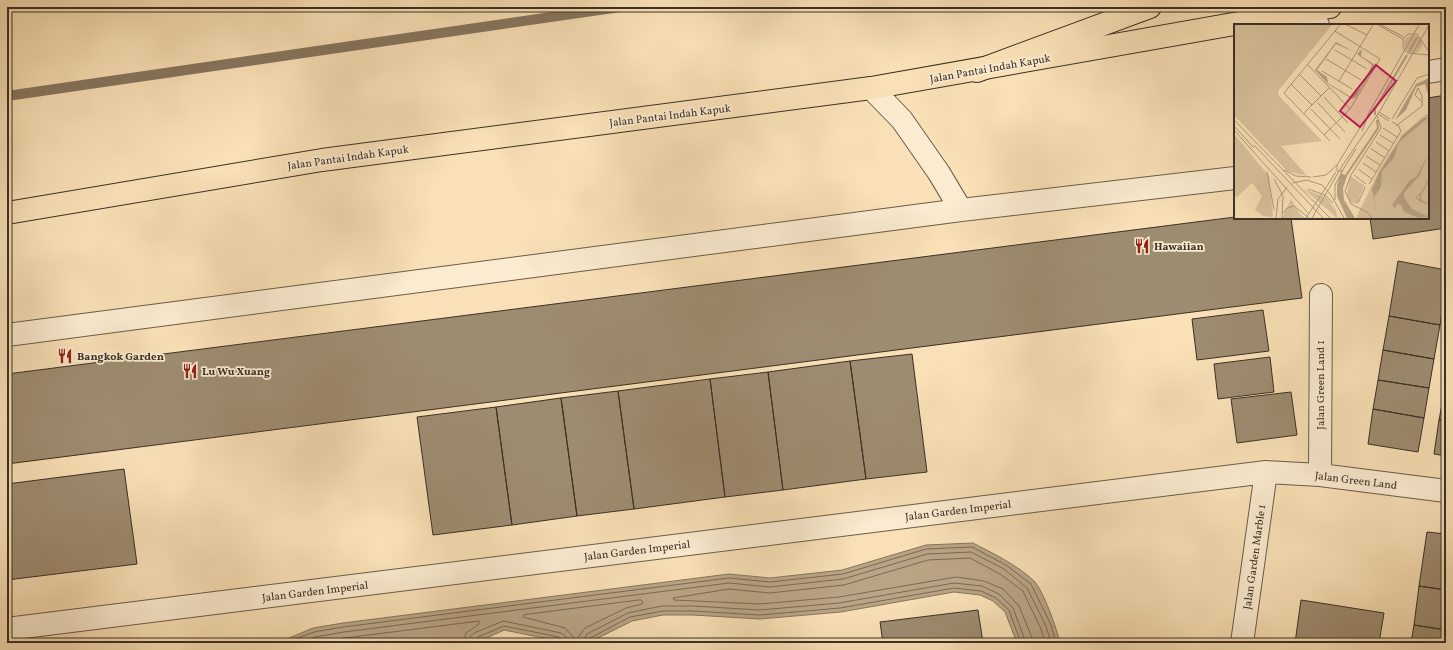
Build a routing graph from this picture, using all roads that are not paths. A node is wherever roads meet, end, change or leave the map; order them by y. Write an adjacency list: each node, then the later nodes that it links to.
1 (1150, 7): 7 (main road)
2 (1330, 7): 3 (main road, Jalan Pantai Indah Kapuk)
3 (1311, 18): 4 (main road, Jalan Pantai Indah Kapuk)
4 (1273, 24)
5 (1234, 30): 7 (main road, Jalan Pantai Indah Kapuk)
6 (1446, 69): 8 (street)
7 (978, 71): 9 (main road, Jalan Pantai Indah Kapuk)
8 (1429, 72)
9 (872, 88): 11 (street); 12 (main road, Jalan Pantai Indah Kapuk)
10 (1234, 178): 11 (street)
11 (961, 210): 14 (street)
12 (7, 212)
13 (1321, 295): 16 (street, Jalan Green Land 1)
14 (7, 335)
15 (1266, 472): 16 (street, Jalan Green Land); 18 (street, Jalan Garden Imperial); 19 (street, Jalan Garden Marble 1)
16 (1320, 476): 17 (street, Jalan Green Land)
17 (1446, 491)
18 (7, 629)
19 (1242, 643)

